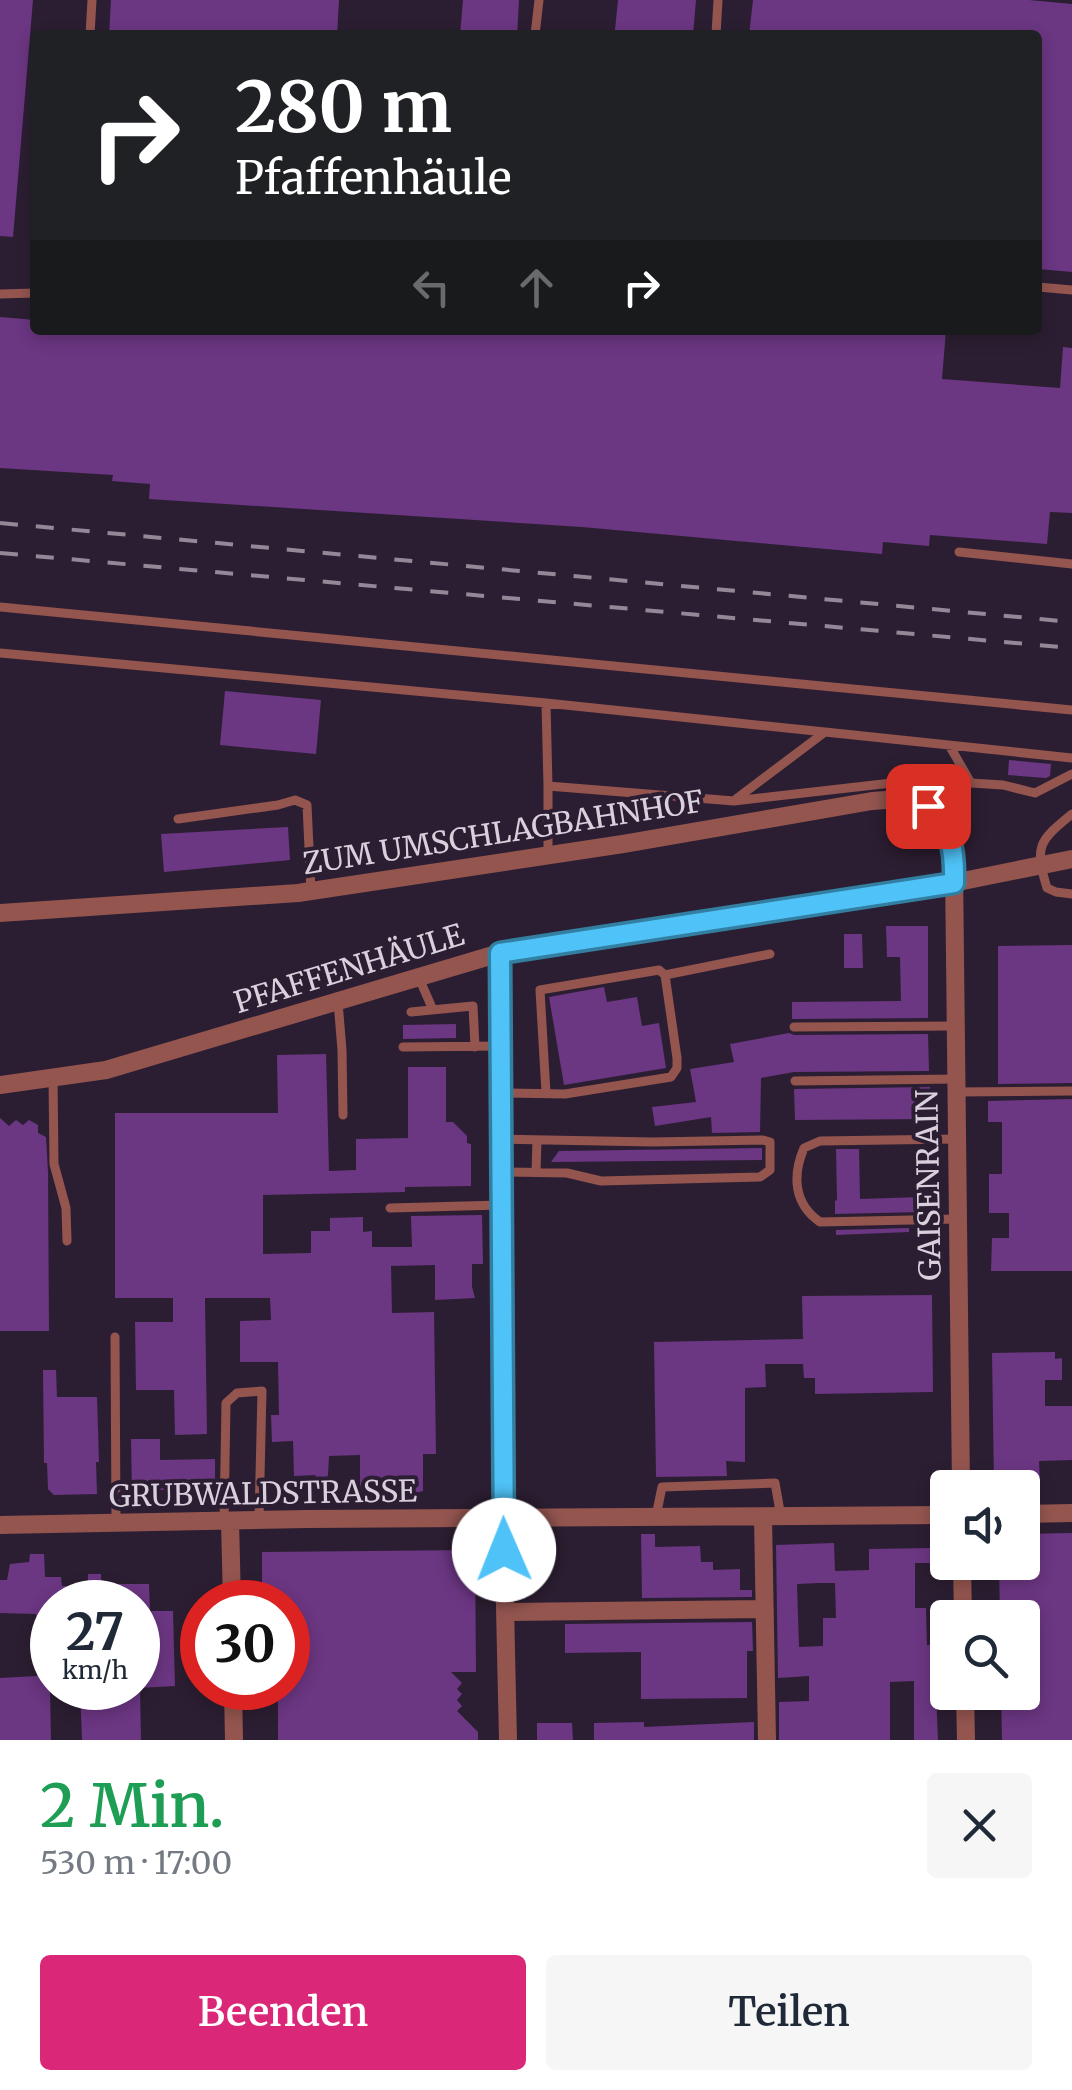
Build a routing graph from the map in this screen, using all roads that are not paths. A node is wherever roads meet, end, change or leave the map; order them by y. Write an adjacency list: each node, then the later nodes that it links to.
1 (92, 0): 4 (lane)
2 (538, 0): 5 (lane)
3 (718, 0): 6 (lane)
4 (90, 30)
5 (535, 30)
6 (716, 30)
7 (1042, 287): 8 (lane)
8 (1072, 290)
9 (30, 293): 10 (lane)
10 (0, 294)
11 (959, 552): 12 (lane)
12 (1072, 564)
13 (0, 607): 16 (lane)
14 (0, 653): 15 (lane)
15 (546, 703): 17 (lane); 22 (lane)
16 (1072, 710)
17 (825, 732): 18 (lane); 23 (lane)
18 (949, 745): 19 (lane); 21 (lane)
19 (1072, 758)
20 (1072, 774): 21 (lane)
21 (971, 784): 23 (lane)
22 (548, 786): 23 (lane); 26 (lane)
23 (734, 801)
24 (1072, 814): 28 (lane)
25 (178, 819): 30 (lane)
26 (548, 856): 29 (street, ZUM UMSCHLAGBAHNHOF); 30 (street, ZUM UMSCHLAGBAHNHOF)
27 (1072, 859): 28 (street, PFAFFENHÄULE)
28 (1041, 866): 29 (street, PFAFFENHÄULE); 31 (lane)
29 (954, 883): 33 (street, PFAFFENHÄULE); 40 (street, GAISENRAIN)
30 (311, 891): 32 (street, ZUM UMSCHLAGBAHNHOF)
31 (1072, 894)
32 (0, 913)
33 (500, 953): 36 (street, PFAFFENHÄULE); 42 (street)
34 (770, 954): 35 (lane)
35 (665, 975): 51 (lane); 51 (lane)
36 (419, 978): 37 (street, PFAFFENHÄULE); 38 (lane)
37 (338, 1002): 45 (street, PFAFFENHÄULE); 52 (lane)
38 (432, 1010): 39 (lane); 44 (lane)
39 (411, 1012)
40 (955, 1026): 41 (lane); 47 (street, GAISENRAIN)
41 (794, 1027)
42 (500, 1046): 44 (lane); 50 (street)
43 (403, 1047): 44 (lane)
44 (474, 1047)
45 (53, 1078): 48 (street, PFAFFENHÄULE); 61 (lane)
46 (796, 1081): 47 (lane)
47 (956, 1085): 49 (lane); 54 (street, GAISENRAIN)
48 (0, 1086)
49 (1072, 1091)
50 (501, 1093): 51 (lane); 53 (street)
51 (546, 1094)
52 (343, 1115)
53 (501, 1139): 55 (lane); 56 (street)
54 (956, 1139): 60 (street, GAISENRAIN); 60 (lane)
55 (537, 1140): 57 (lane); 57 (lane)
56 (501, 1172): 57 (lane); 58 (street)
57 (536, 1172)
58 (501, 1205): 59 (lane); 69 (street)
59 (390, 1208)
60 (957, 1219): 63 (street, GAISENRAIN)
61 (66, 1240)
62 (115, 1338): 72 (lane)
63 (960, 1470)
64 (1072, 1513): 65 (street)
65 (1040, 1514)
66 (930, 1515): 67 (street, GRUBWALDSTRASSE)
67 (772, 1517): 68 (street, GRUBWALDSTRASSE); 68 (lane); 75 (street)
68 (656, 1518): 69 (street, GRUBWALDSTRASSE)
69 (503, 1519): 70 (street, GRUBWALDSTRASSE); 76 (street)
70 (258, 1521): 71 (street, GRUBWALDSTRASSE); 71 (lane)
71 (227, 1522): 72 (street, GRUBWALDSTRASSE); 74 (street)
72 (116, 1523): 73 (street, GRUBWALDSTRASSE)
73 (0, 1526)
74 (231, 1580)
75 (764, 1609): 76 (street); 81 (street)
76 (505, 1612): 80 (street)
77 (233, 1710): 79 (street)
78 (965, 1710): 82 (street)
79 (234, 1740)
80 (508, 1740)
81 (767, 1740)
82 (966, 1740)

